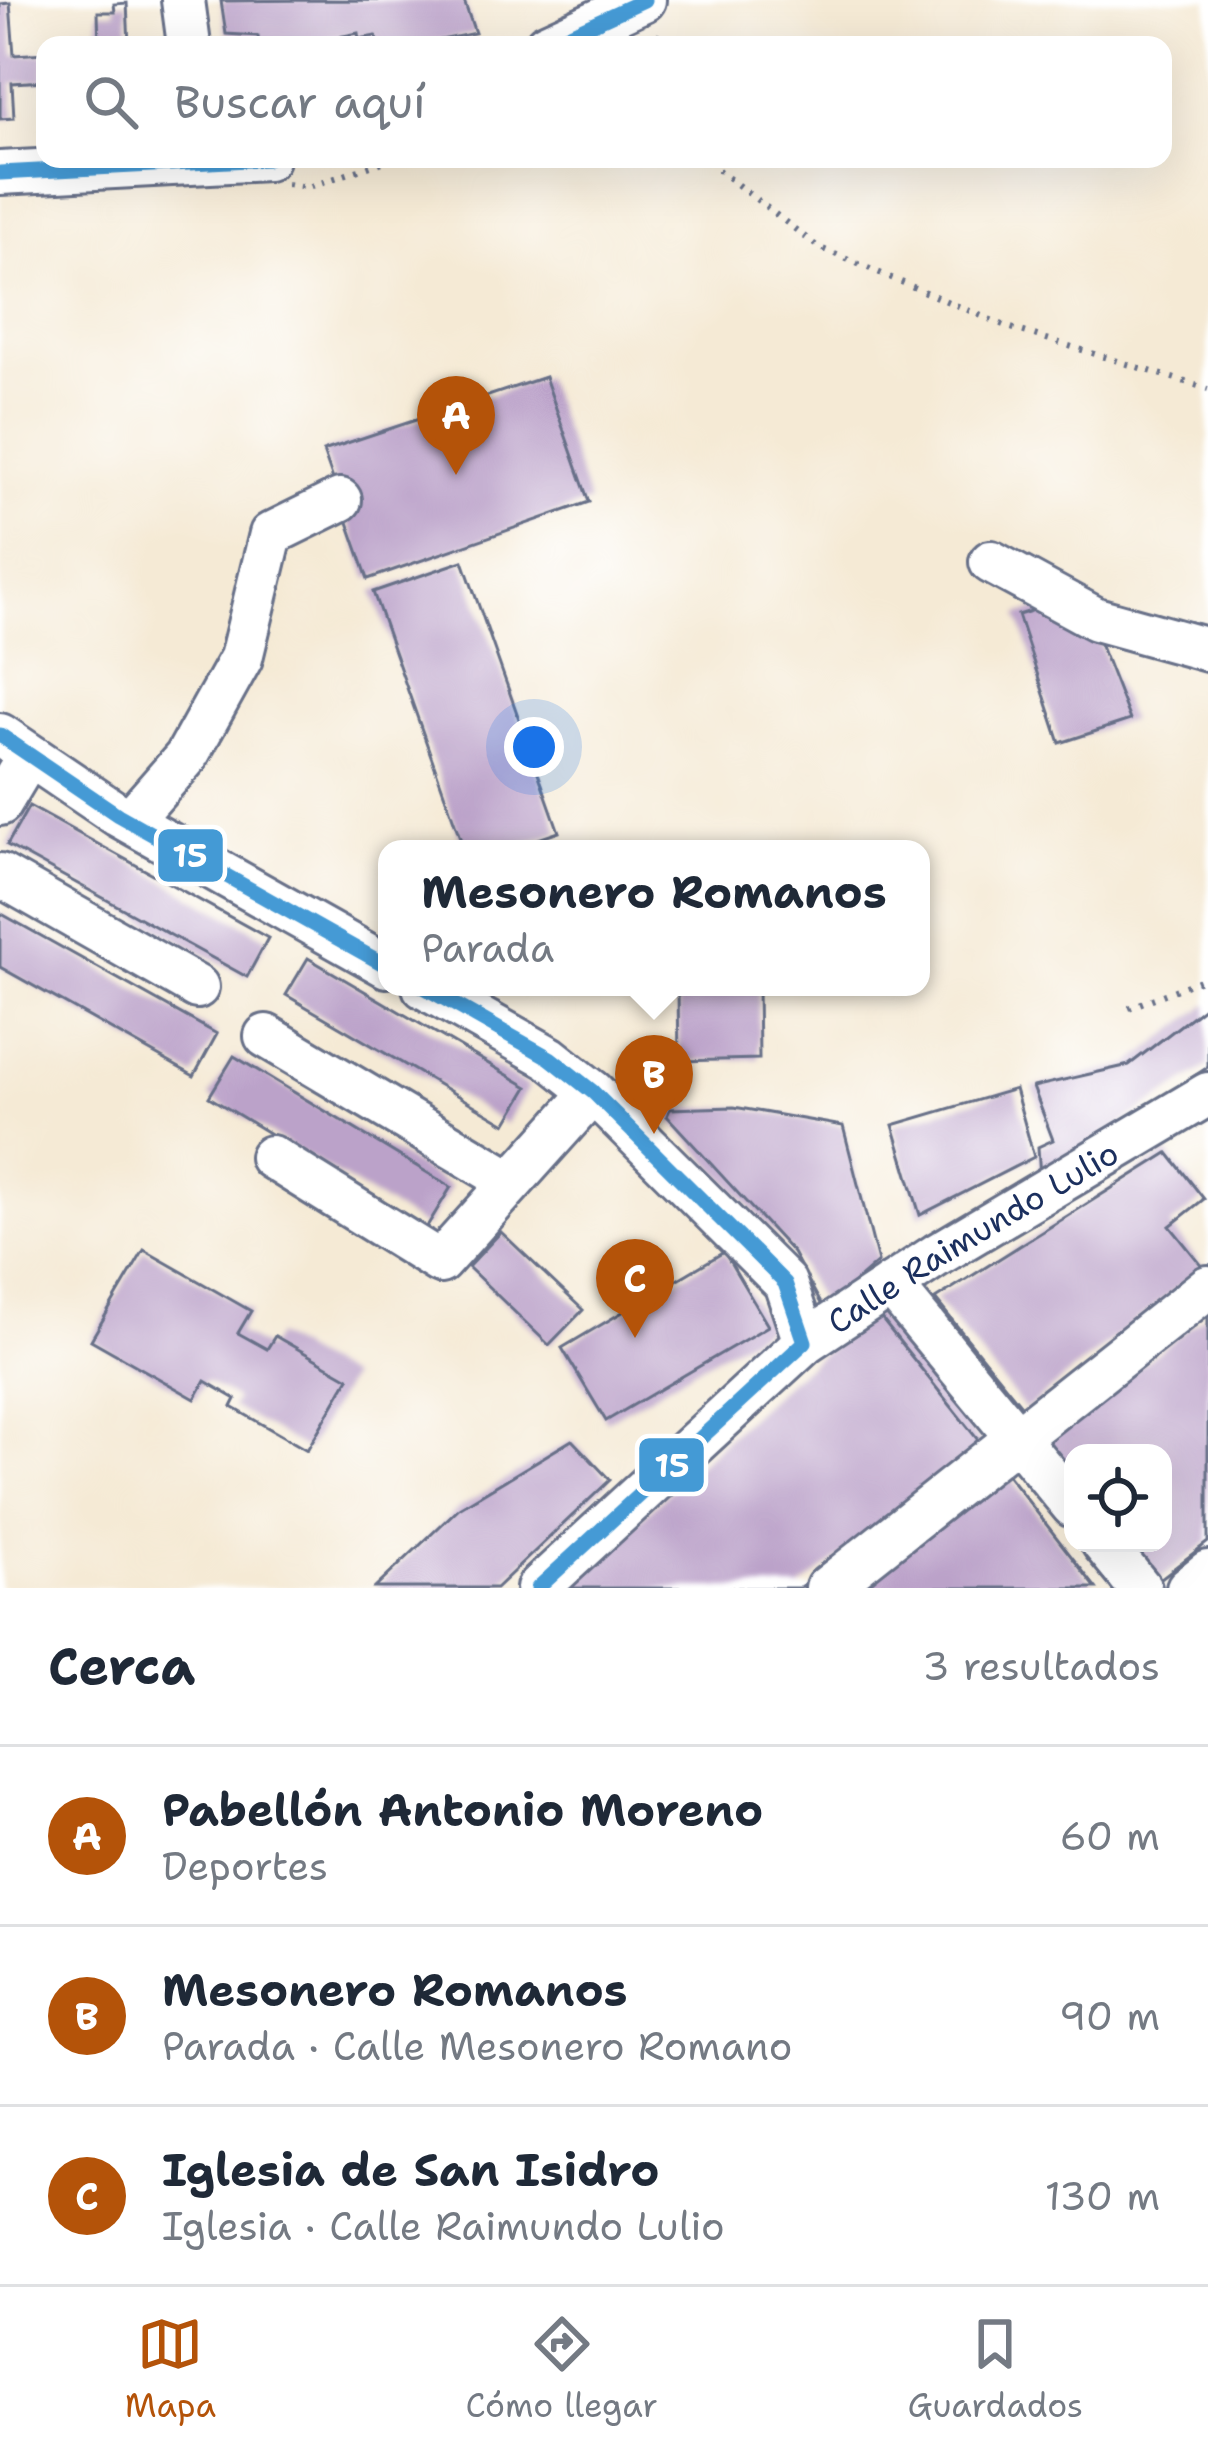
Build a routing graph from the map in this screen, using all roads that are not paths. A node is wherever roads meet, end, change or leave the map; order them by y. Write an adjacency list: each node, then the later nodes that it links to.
1 (183, 0): 3 (street)
2 (644, 0): 4 (street)
3 (188, 36)
4 (565, 36)
5 (93, 168): 6 (street)
6 (0, 173)
7 (340, 500): 12 (street)
8 (991, 562): 9 (street)
9 (1208, 650)
10 (14, 746): 11 (street); 12 (street)
11 (0, 804)
12 (130, 821): 14 (street)
13 (0, 875): 15 (street)
14 (378, 961)
15 (197, 987)
16 (440, 996): 18 (street)
17 (266, 1036): 21 (street)
18 (593, 1091): 21 (street); 24 (street)
19 (1208, 1094): 22 (street, Calle Raimundo Lulio)
20 (271, 1157): 21 (street)
21 (510, 1181)
22 (891, 1286): 24 (street, Calle Raimundo Lulio); 25 (street)
23 (1208, 1286): 25 (street)
24 (805, 1342): 29 (street, Calle Raimundo Lulio)
25 (1016, 1437): 26 (street); 30 (street)
26 (1064, 1495)
27 (1110, 1552): 31 (street)
28 (1208, 1572): 32 (street)
29 (538, 1588)
30 (827, 1588)
31 (1140, 1588)
32 (1188, 1588)

